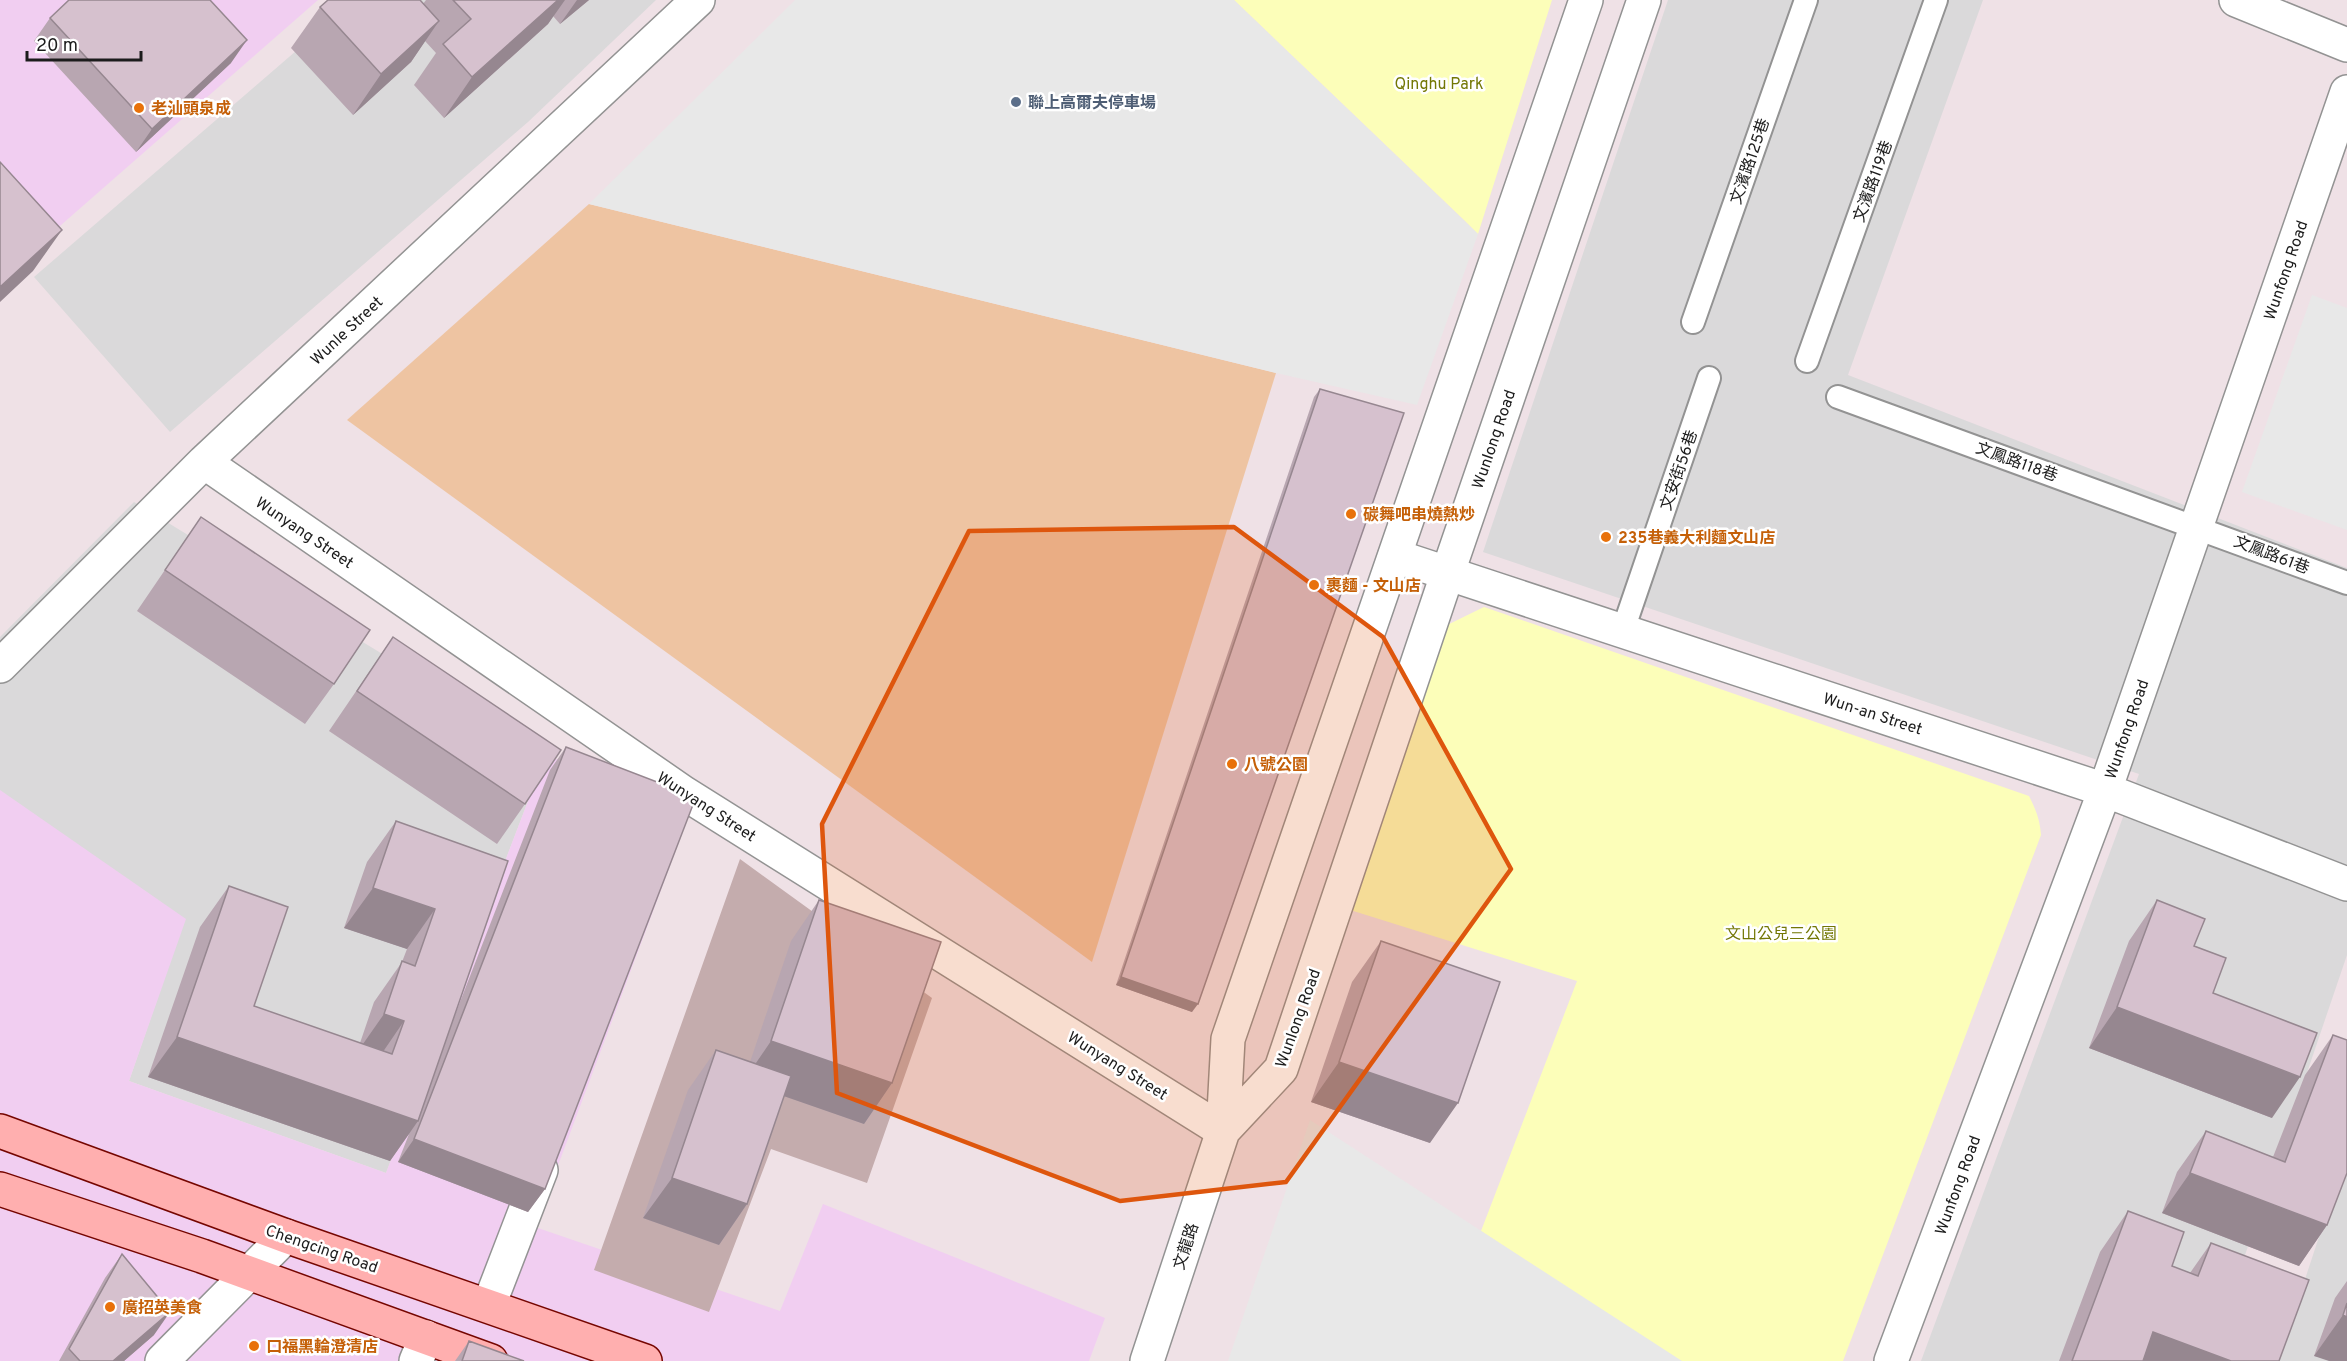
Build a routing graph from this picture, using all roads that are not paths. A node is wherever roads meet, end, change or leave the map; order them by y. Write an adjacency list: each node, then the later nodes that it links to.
1 (698, 0): 13 (street, Wunle Street)
2 (1586, 0): 15 (street)
3 (1644, 0): 16 (street, Wunlong Road)
4 (1806, 0): 9 (lane, 文濱路125巷)
5 (1936, 0): 10 (lane, 文濱路119巷)
6 (2235, 0): 7 (street)
7 (2347, 45)
8 (2347, 92): 14 (street, Wunfong Road)
9 (1693, 322)
10 (1807, 361)
11 (1709, 378): 18 (lane, 文安街56巷)
12 (1838, 397): 14 (lane, 文鳳路118巷)
13 (204, 462): 19 (street, Wunle Street); 21 (street, Wunyang Street)
14 (2196, 526): 17 (lane, 文鳳路61巷); 20 (street, Wunfong Road)
15 (1395, 556): 16 (street, Wun-an Street); 25 (street)
16 (1448, 572): 18 (street, Wun-an Street); 25 (street, Wunlong Road)
17 (2347, 583)
18 (1623, 630): 20 (street, Wun-an Street)
19 (0, 666)
20 (2105, 790): 23 (street, Wun-an Street); 36 (street, Wunfong Road)
21 (684, 792): 22 (street); 25 (street, Wunyang Street)
22 (671, 826)
23 (2347, 884)
24 (0, 1131): 28 (main road, Chengcing Road)
25 (1223, 1131): 35 (street, 文龍路)
26 (553, 1138): 30 (street)
27 (0, 1189): 29 (main road)
28 (286, 1236): 29 (street); 34 (main road, Chengcing Road)
29 (248, 1273): 31 (main road); 32 (street)
30 (489, 1305)
31 (421, 1349): 33 (main road)
32 (162, 1361)
33 (491, 1361)
34 (645, 1361)
35 (1147, 1361)
36 (1892, 1361)

